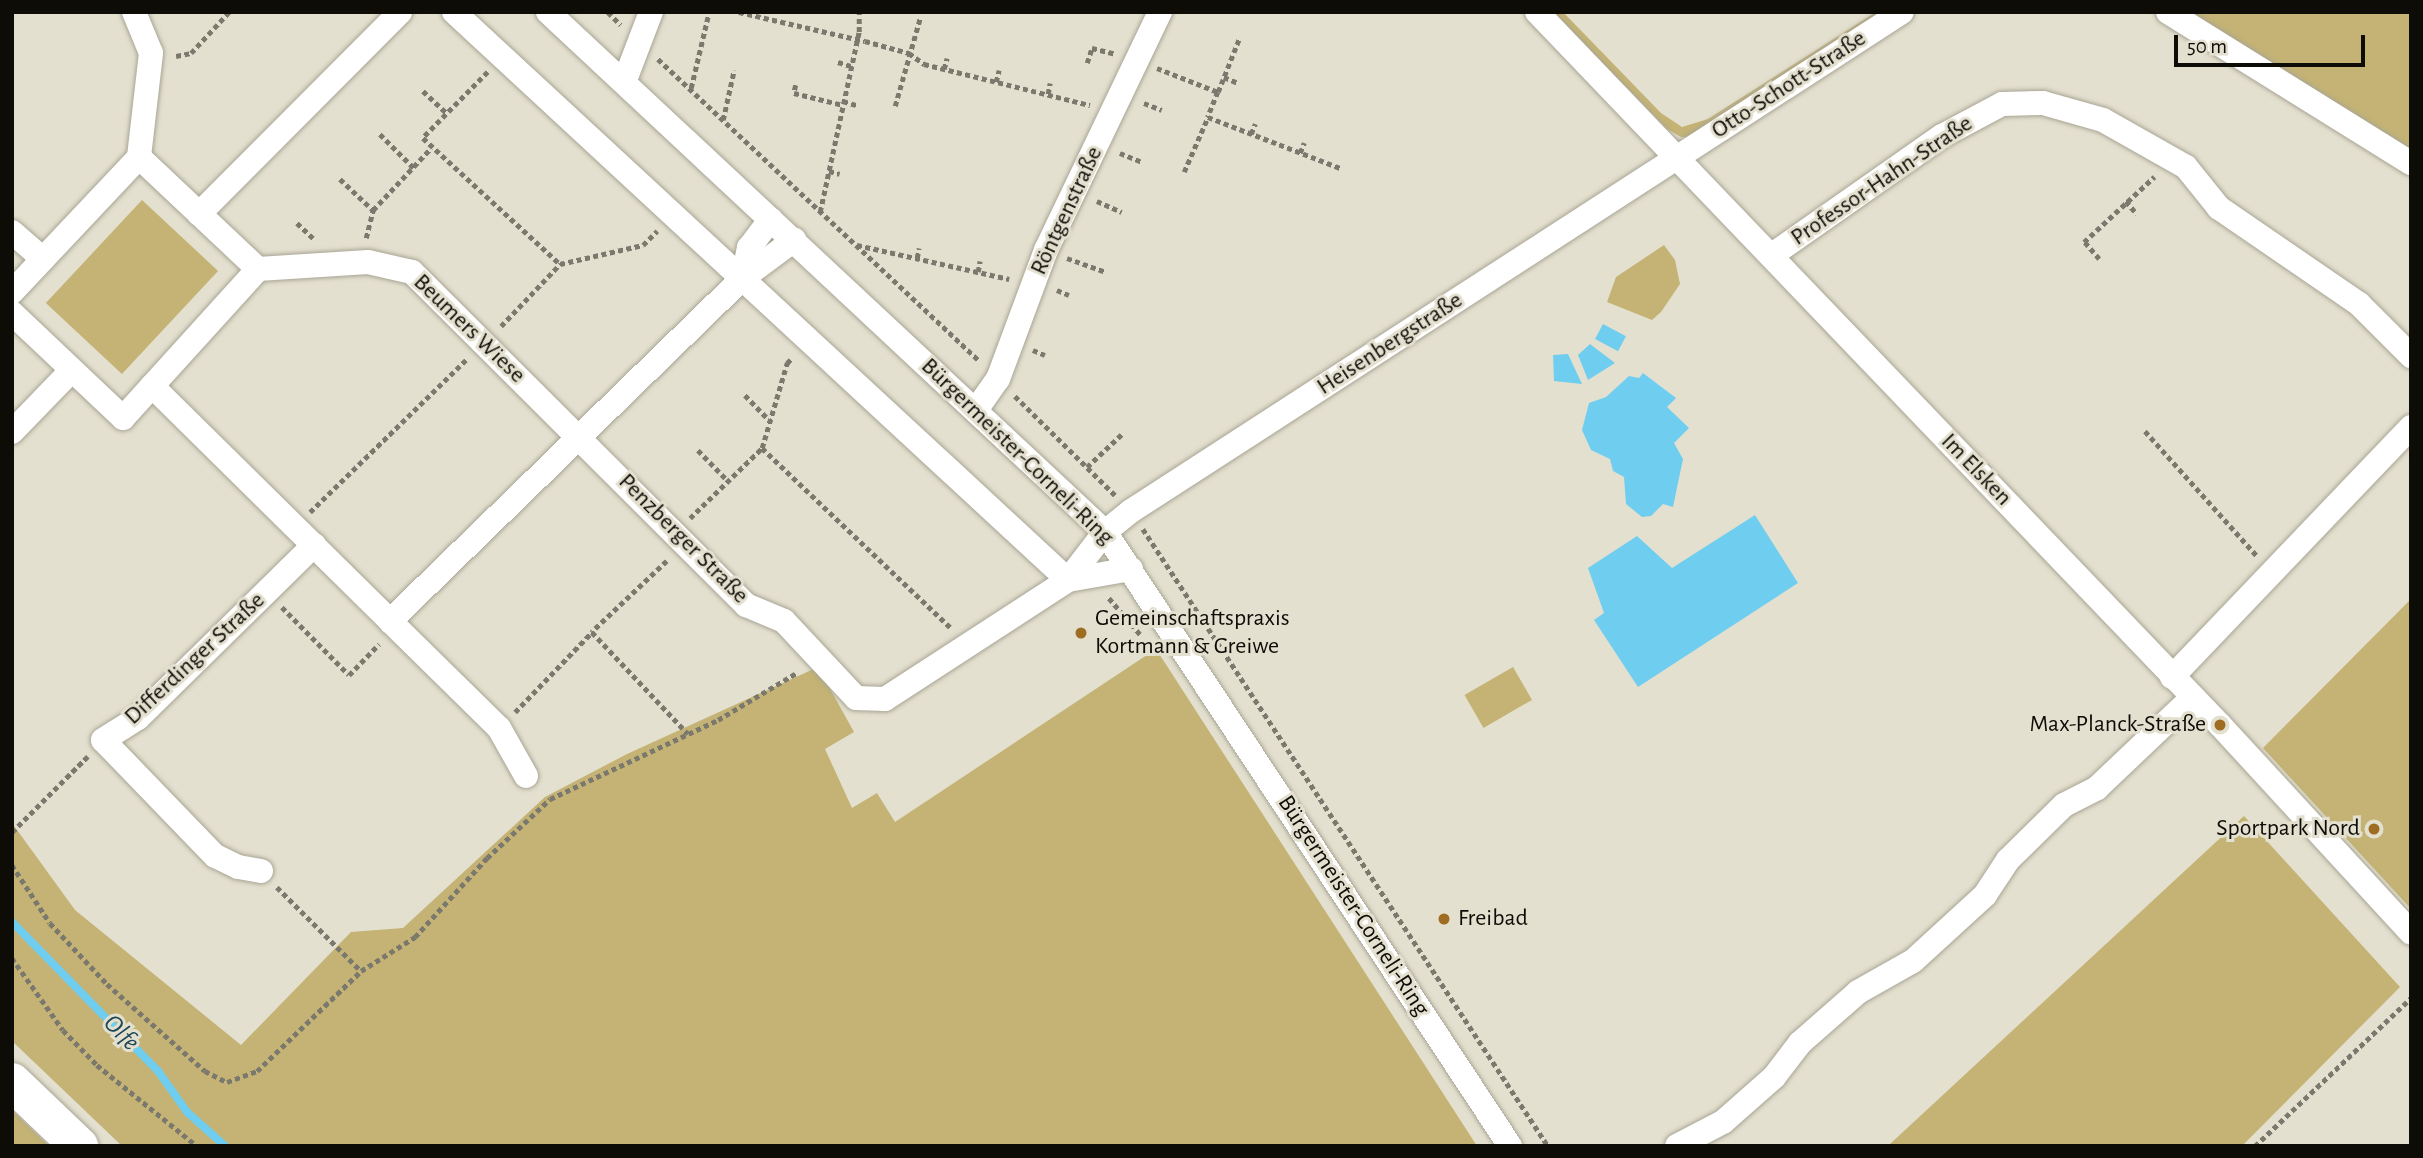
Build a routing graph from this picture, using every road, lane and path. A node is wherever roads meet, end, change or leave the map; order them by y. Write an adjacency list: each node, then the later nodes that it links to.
1 (134, 12): 17 (street)
2 (229, 12): 17 (path)
3 (400, 12): 64 (street)
4 (454, 12): 19 (street)
5 (548, 12): 29 (street, Bürgermeister-Corneli-Ring)
6 (651, 12): 29 (street)
7 (709, 12): 34 (path)
8 (739, 12): 16 (path)
9 (859, 12): 16 (path)
10 (1160, 12): 21 (street, Röntgenstraße)
11 (1537, 12): 51 (street, Im Elsken)
12 (1902, 12): 51 (street, Otto-Schott-Straße)
13 (2168, 12): 54 (street)
14 (920, 18): 18 (path)
15 (1239, 39): 28 (path)
16 (857, 41): 18 (path); 24 (path)
17 (150, 53): 52 (street)
18 (909, 53): 25 (path); 40 (path)
19 (503, 57): 42 (path); 82 (street)
20 (947, 58): 25 (path)
21 (1139, 60): 23 (path); 36 (path); 41 (street, Röntgenstraße)
22 (838, 62): 24 (path)
23 (1087, 63)
24 (851, 66): 38 (path)
25 (944, 69): 30 (path)
26 (734, 70): 44 (path)
27 (999, 71): 30 (path)
28 (1224, 77): 32 (path); 36 (path)
29 (625, 80): 66 (street, Bürgermeister-Corneli-Ring)
30 (996, 82): 37 (path)
31 (1050, 83): 37 (path)
32 (1237, 83)
33 (796, 85): 38 (path)
34 (691, 89)
35 (423, 91): 42 (path)
36 (1218, 92): 43 (path)
37 (1048, 94): 41 (path)
38 (843, 103): 39 (path); 57 (path)
39 (856, 105)
40 (895, 106)
41 (1114, 111): 71 (street, Röntgenstraße)
42 (447, 113): 49 (path)
43 (1208, 117): 47 (path); 58 (path)
44 (723, 120)
45 (1255, 124): 47 (path)
46 (380, 134): 55 (path)
47 (1251, 134): 50 (path)
48 (1304, 143): 50 (path)
49 (432, 148): 55 (path); 78 (path)
50 (1300, 153): 56 (path)
51 (1677, 157): 72 (street, Im Elsken); 102 (street, Heisenbergstraße)
52 (139, 158): 64 (street); 74 (street)
53 (2173, 160): 61 (path); 72 (street, Professor-Hahn-Straße); 87 (street, Professor-Hahn-Straße)
54 (2411, 163)
55 (414, 168): 62 (path)
56 (1340, 168)
57 (828, 171): 59 (path); 63 (path)
58 (1184, 172)
59 (840, 174)
60 (340, 179): 62 (path)
61 (2126, 201): 65 (path); 75 (path)
62 (373, 210): 77 (path)
63 (820, 212)
64 (199, 214): 79 (street)
65 (2137, 214)
66 (771, 219): 68 (street, Bürgermeister-Corneli-Ring); 82 (street)
67 (12, 232): 74 (street)
68 (794, 240): 82 (street); 91 (street, Bürgermeister-Corneli-Ring)
69 (855, 244): 73 (path)
70 (919, 248): 73 (path)
71 (1046, 250): 81 (path); 83 (street, Röntgenstraße)
72 (1772, 255): 114 (street, Im Elsken)
73 (917, 258): 80 (path)
74 (43, 259): 84 (street)
75 (2099, 259)
76 (980, 261): 80 (path)
77 (368, 262): 79 (street, Beumers Wiese); 97 (street, Beumers Wiese)
78 (561, 264)
79 (258, 269): 89 (street)
80 (978, 272): 83 (path)
81 (1106, 272)
82 (743, 278): 86 (street); 97 (street)
83 (1034, 284): 91 (street, Röntgenstraße)
84 (12, 292)
85 (12, 313): 88 (street)
86 (809, 341): 92 (path); 107 (street)
87 (2411, 356)
88 (71, 371): 89 (street); 95 (street)
89 (152, 386): 104 (street)
90 (745, 396): 92 (path)
91 (976, 410): 102 (street, Bürgermeister-Corneli-Ring)
92 (770, 421): 98 (path)
93 (2411, 427): 106 (street)
94 (2145, 431): 106 (path)
95 (12, 432)
96 (1124, 433): 100 (path)
97 (579, 434): 103 (street, Penzberger Straße); 109 (street)
98 (762, 448): 101 (path); 111 (path)
99 (698, 450): 101 (path)
100 (1087, 467)
101 (728, 481): 103 (path)
102 (1105, 532): 105 (street, Bürgermeister-Corneli-Ring); 107 (street, Penzberger Straße)
103 (680, 538): 110 (path); 113 (street, Penzberger Straße)
104 (314, 545): 108 (street, Differdinger Straße); 109 (street)
105 (1130, 569): 107 (street, Penzberger Straße); 112 (street, Bürgermeister-Corneli-Ring)
106 (2271, 573): 114 (street)
107 (1068, 580): 111 (street, Penzberger Straße); 112 (path)
108 (267, 592): 109 (path); 118 (street, Differdinger Straße)
109 (393, 624): 116 (street)
110 (593, 632): 116 (path); 117 (path)
111 (970, 646): 113 (street, Penzberger Straße)
112 (1182, 647): 130 (street, Bürgermeister-Corneli-Ring)
113 (821, 661): 117 (path)
114 (2172, 677): 115 (street, Im Elsken)
115 (2193, 697): 123 (street, Im Elsken); 131 (street)
116 (499, 728): 119 (street)
117 (688, 734): 125 (path)
118 (103, 740): 120 (path); 122 (street, Differdinger Straße)
119 (526, 776)
120 (12, 832)
121 (12, 865): 125 (path)
122 (261, 871): 125 (path)
123 (2411, 933)
124 (12, 958): 129 (path)
125 (361, 971)
126 (2411, 998): 132 (path)
127 (12, 1082): 128 (main road)
128 (79, 1146)
129 (197, 1146)
130 (1510, 1146)
131 (1677, 1146)
132 (2255, 1146)

